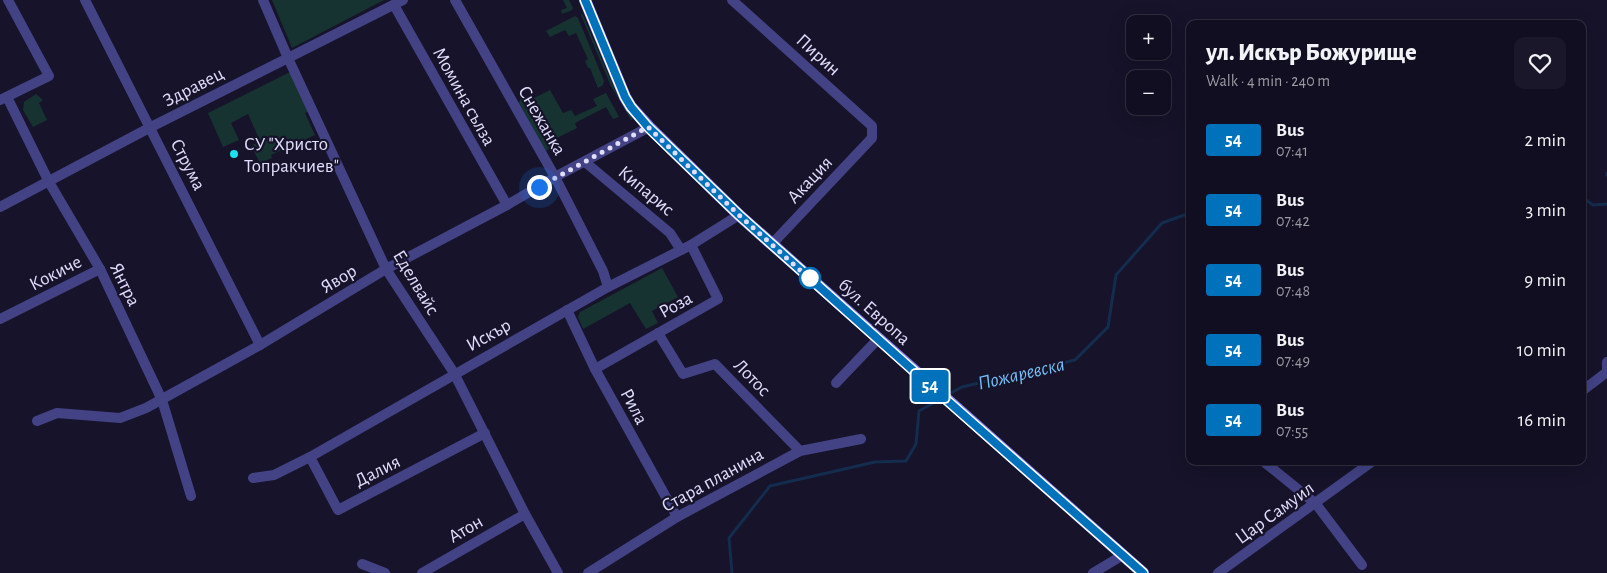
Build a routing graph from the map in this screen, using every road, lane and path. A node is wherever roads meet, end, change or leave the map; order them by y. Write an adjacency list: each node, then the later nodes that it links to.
1 (8, 0): 9 (street)
2 (85, 0): 10 (street, Струма)
3 (264, 0): 8 (street, Еделвайс)
4 (455, 0): 14 (street, Снежанка)
5 (585, 0): 11 (street, бул. Европа)
6 (732, 0): 12 (street, Пирин)
7 (398, 2): 8 (street, Здравец); 16 (street, Момина сълза)
8 (288, 58): 10 (street, Здравец); 22 (street, Еделвайс)
9 (3, 99): 15 (street, Янтра)
10 (151, 127): 15 (street, Здравец); 29 (street, Струма)
11 (648, 127): 13 (street, Явор); 18 (street, бул. Европа)
12 (872, 138): 19 (street, Акация)
13 (585, 162): 14 (street, Явор); 21 (street, Кипарис)
14 (555, 177): 16 (street, Явор); 24 (street, Снежанка)
15 (49, 182): 17 (street, Здравец); 23 (street, Янтра)
16 (507, 206): 22 (street, Явор)
17 (0, 207)
18 (739, 215): 19 (street, бул. Европа); 20 (street, Искър)
19 (772, 244): 28 (street, бул. Европа)
20 (691, 245): 21 (street, Искър); 27 (street, Роза)
21 (681, 250): 24 (street, Искър)
22 (386, 268): 29 (street, Явор); 32 (street, Еделвайс)
23 (100, 269): 26 (street, Кокиче); 35 (street, Янтра)
24 (608, 287): 25 (street, Искър)
25 (567, 310): 31 (street, Рила); 32 (street, Искър)
26 (0, 319)
27 (658, 333): 31 (street, Роза); 39 (street, Лотос)
28 (878, 339): 33 (street); 48 (street, бул. Европа)
29 (260, 345): 35 (street, Явор)
30 (1607, 362): 34 (street)
31 (595, 368): 47 (street, Рила)
32 (454, 373): 37 (street, Еделвайс); 40 (street, Искър)
33 (836, 383)
34 (1586, 388)
35 (162, 400): 36 (street, Явор); 44 (street, Янтра)
36 (37, 421)
37 (485, 433): 40 (street, Далия); 46 (street, Еделвайс)
38 (861, 439): 39 (street, Стара планина)
39 (800, 451): 47 (street, Стара планина)
40 (310, 457): 43 (street, Искър)
41 (1268, 465): 45 (street)
42 (1368, 465): 45 (street, Цар Самуил)
43 (253, 478)
44 (191, 496)
45 (1316, 504): 50 (street); 57 (street, Цар Самуил)
46 (525, 514): 52 (street, Атон); 53 (street, Еделвайс)
47 (677, 516): 54 (street, Стара планина)
48 (1123, 555): 55 (street); 56 (street, бул. Европа)
49 (362, 564): 51 (street)
50 (1362, 565)
51 (385, 573)
52 (422, 573)
53 (558, 573)
54 (588, 573)
55 (1093, 573)
56 (1143, 573)
57 (1218, 573)

